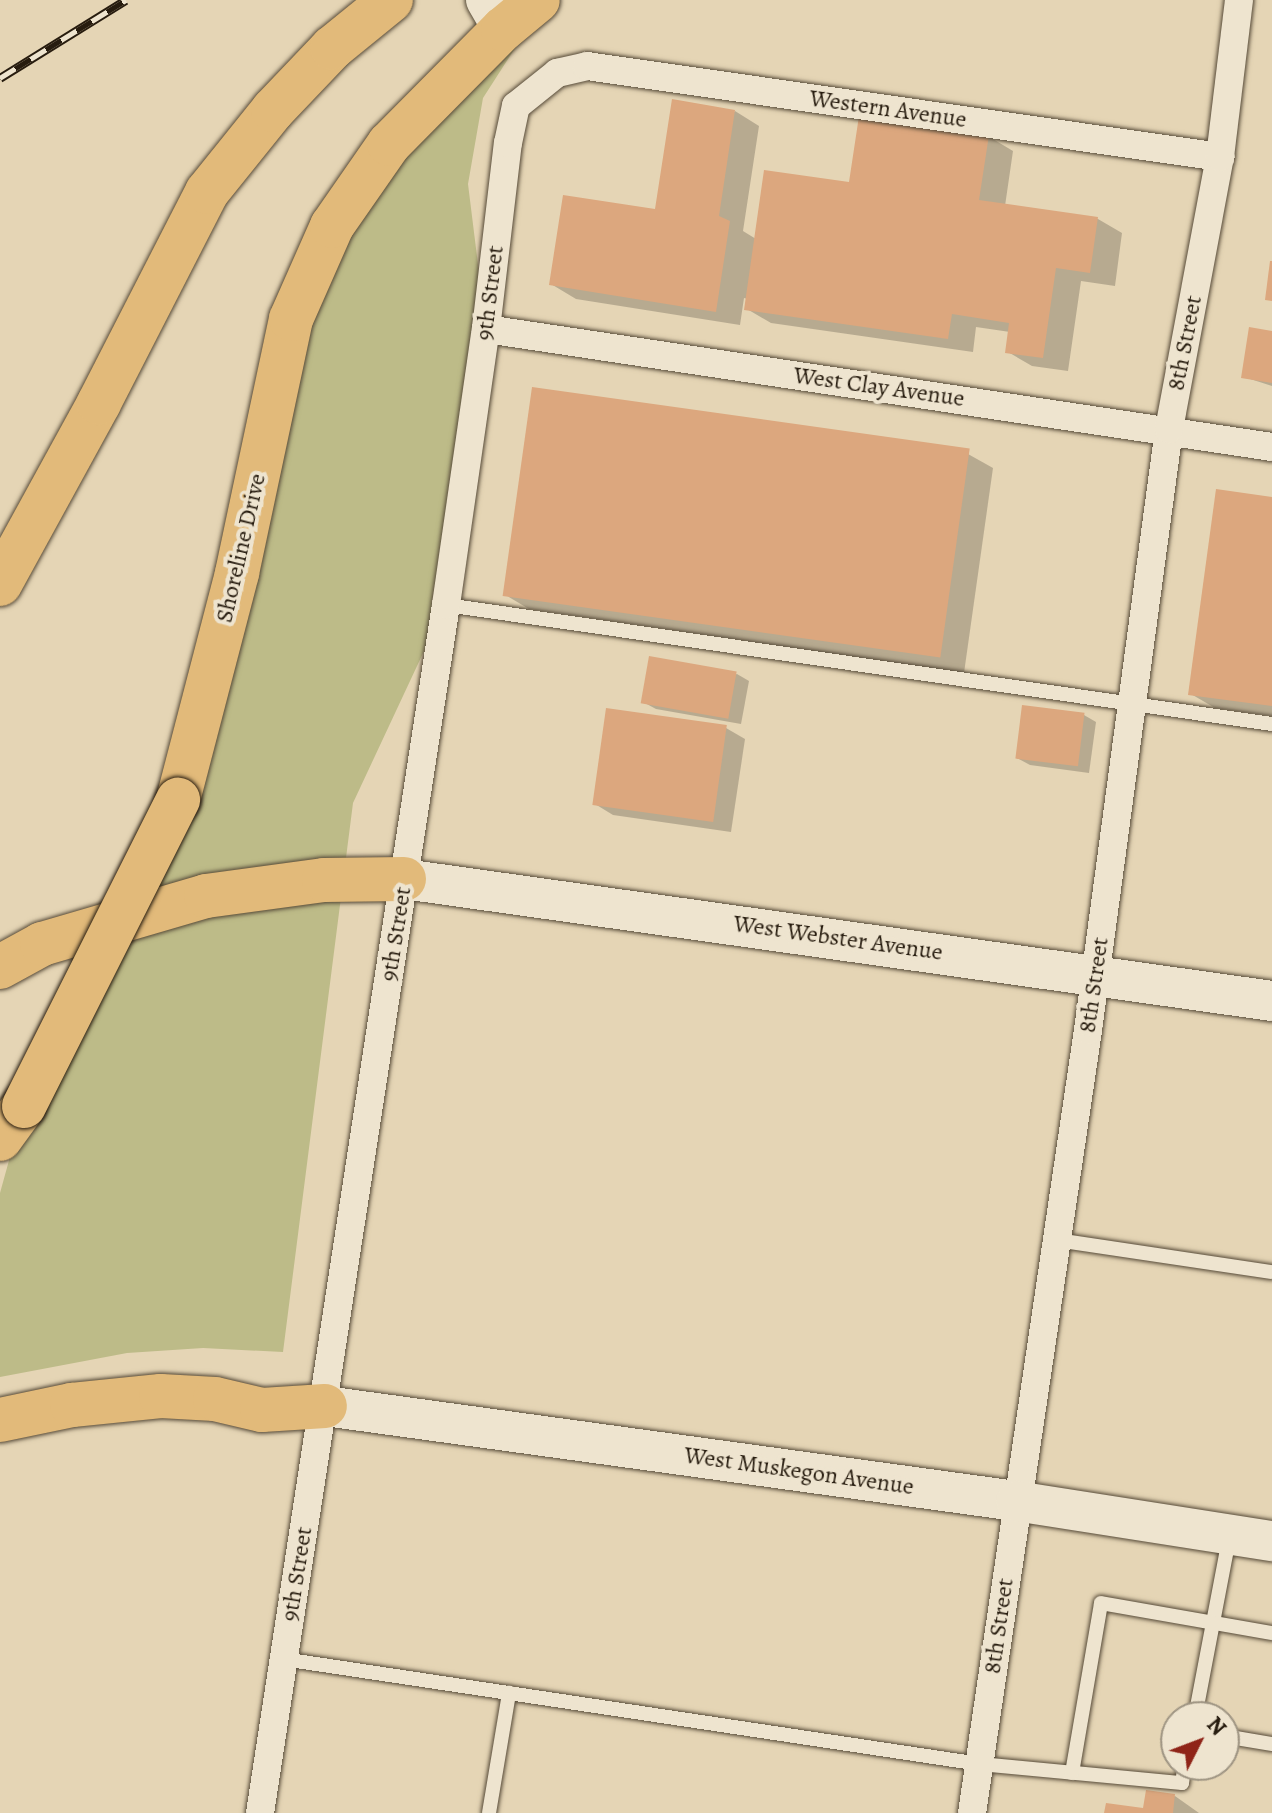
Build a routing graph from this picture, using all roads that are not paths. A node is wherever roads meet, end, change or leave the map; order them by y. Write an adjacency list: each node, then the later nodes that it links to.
1 (391, 0): 10 (highway)
2 (538, 0): 4 (highway, Shoreline Drive)
3 (1239, 0): 6 (street, 8th Street)
4 (495, 14): 18 (highway, Shoreline Drive, bridge)
5 (557, 73): 6 (street, Western Avenue); 7 (street, 9th Street)
6 (1220, 157): 8 (street, 8th Street)
7 (486, 329): 8 (street, West Clay Avenue); 11 (street, 9th Street)
8 (1169, 429): 9 (street, West Clay Avenue); 12 (street, 8th Street)
9 (1272, 447)
10 (0, 584)
11 (446, 605): 12 (lane); 14 (street, 9th Street)
12 (1132, 704): 13 (lane); 16 (street, 8th Street)
13 (1272, 724)
14 (404, 879): 15 (highway); 16 (main road, West Webster Avenue); 21 (street, 9th Street)
15 (0, 967)
16 (1096, 975): 17 (main road, West Webster Avenue); 19 (street, 8th Street)
17 (1272, 1001)
18 (12, 1122)
19 (1057, 1240): 20 (lane); 23 (street, 8th Street)
20 (1272, 1272)
21 (325, 1406): 22 (highway); 23 (main road, West Muskegon Avenue); 28 (street, 9th Street)
22 (0, 1420)
23 (1016, 1501): 24 (main road, West Muskegon Avenue); 33 (street, 8th Street)
24 (1230, 1534): 25 (main road, West Muskegon Avenue); 26 (lane)
25 (1272, 1541)
26 (1213, 1623): 27 (lane); 30 (lane); 34 (lane)
27 (1272, 1633)
28 (283, 1659): 29 (lane); 38 (street, 9th Street)
29 (509, 1693): 33 (lane); 39 (lane)
30 (1198, 1701)
31 (1240, 1739): 32 (lane)
32 (1272, 1744)
33 (980, 1764): 34 (lane); 40 (street, 8th Street)
34 (1072, 1773): 36 (lane)
35 (1160, 1781): 37 (lane)
36 (1160, 1781)
37 (1182, 1781)
38 (260, 1813)
39 (489, 1813)
40 (972, 1813)

